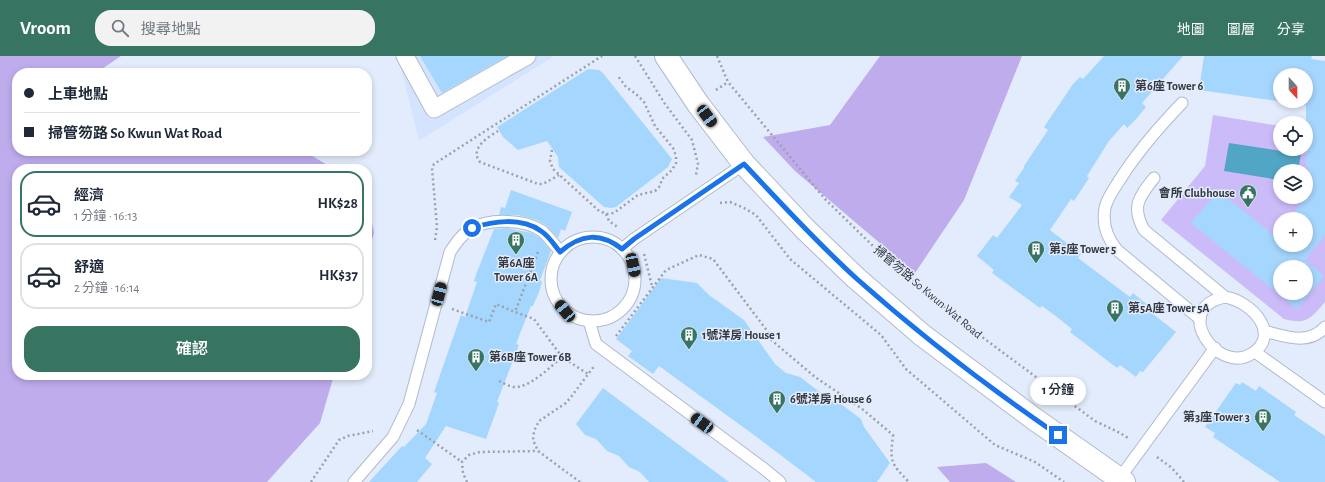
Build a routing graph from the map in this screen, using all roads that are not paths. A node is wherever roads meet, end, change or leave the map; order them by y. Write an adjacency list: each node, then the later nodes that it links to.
1 (405, 56): 2 (street)
2 (526, 56)
3 (666, 56): 5 (street)
4 (1182, 103): 10 (lane)
5 (744, 164): 7 (lane); 17 (street)
6 (1154, 178): 9 (lane)
7 (622, 249): 8 (lane); 11 (lane)
8 (560, 252): 11 (lane); 18 (lane)
9 (1226, 297): 10 (lane); 13 (lane)
10 (1200, 319): 14 (lane)
11 (589, 321): 19 (lane)
12 (1325, 327): 13 (lane)
13 (1264, 332): 15 (lane)
14 (1215, 348): 15 (lane); 17 (lane)
15 (1255, 352): 16 (lane)
16 (1325, 402)
17 (1121, 480)
18 (354, 482)
19 (780, 482)

